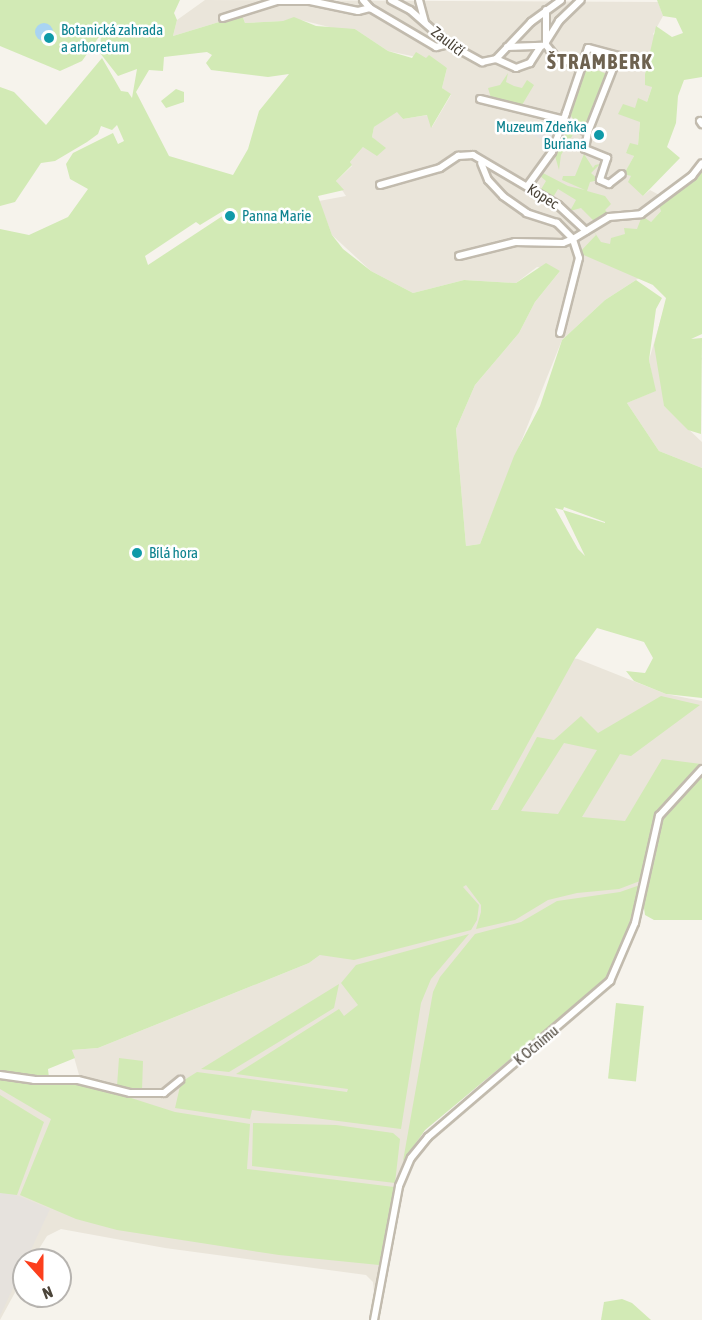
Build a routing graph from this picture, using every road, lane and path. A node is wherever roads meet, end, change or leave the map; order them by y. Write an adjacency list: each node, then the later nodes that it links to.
1 (363, 0): 6 (street)
2 (391, 0): 9 (street, Zauličí)
3 (419, 0): 9 (street)
4 (561, 0): 7 (street)
5 (581, 0): 11 (street, Zauličí)
6 (370, 8): 8 (street); 10 (street)
7 (546, 10): 11 (street); 12 (street)
8 (223, 18)
9 (425, 22): 10 (street, Zauličí)
10 (450, 44): 13 (street, Zauličí)
11 (544, 44): 12 (street); 13 (street, Zauličí); 14 (street)
12 (507, 47): 13 (street)
13 (496, 59)
14 (581, 67): 16 (street); 17 (street)
15 (480, 99): 16 (street)
16 (563, 122): 17 (street); 22 (street)
17 (588, 132): 20 (street)
18 (481, 163): 21 (street, Kopec); 22 (street, Kopec); 24 (street, Kopec)
19 (702, 163): 23 (street)
20 (622, 174)
21 (380, 185)
22 (528, 185): 23 (street, Kopec)
23 (586, 231): 24 (street)
24 (573, 239): 25 (street); 26 (street)
25 (459, 256)
26 (560, 333)
27 (702, 769): 30 (street, K Očnímu)
28 (0, 1075): 29 (street)
29 (180, 1080)
30 (374, 1320)

